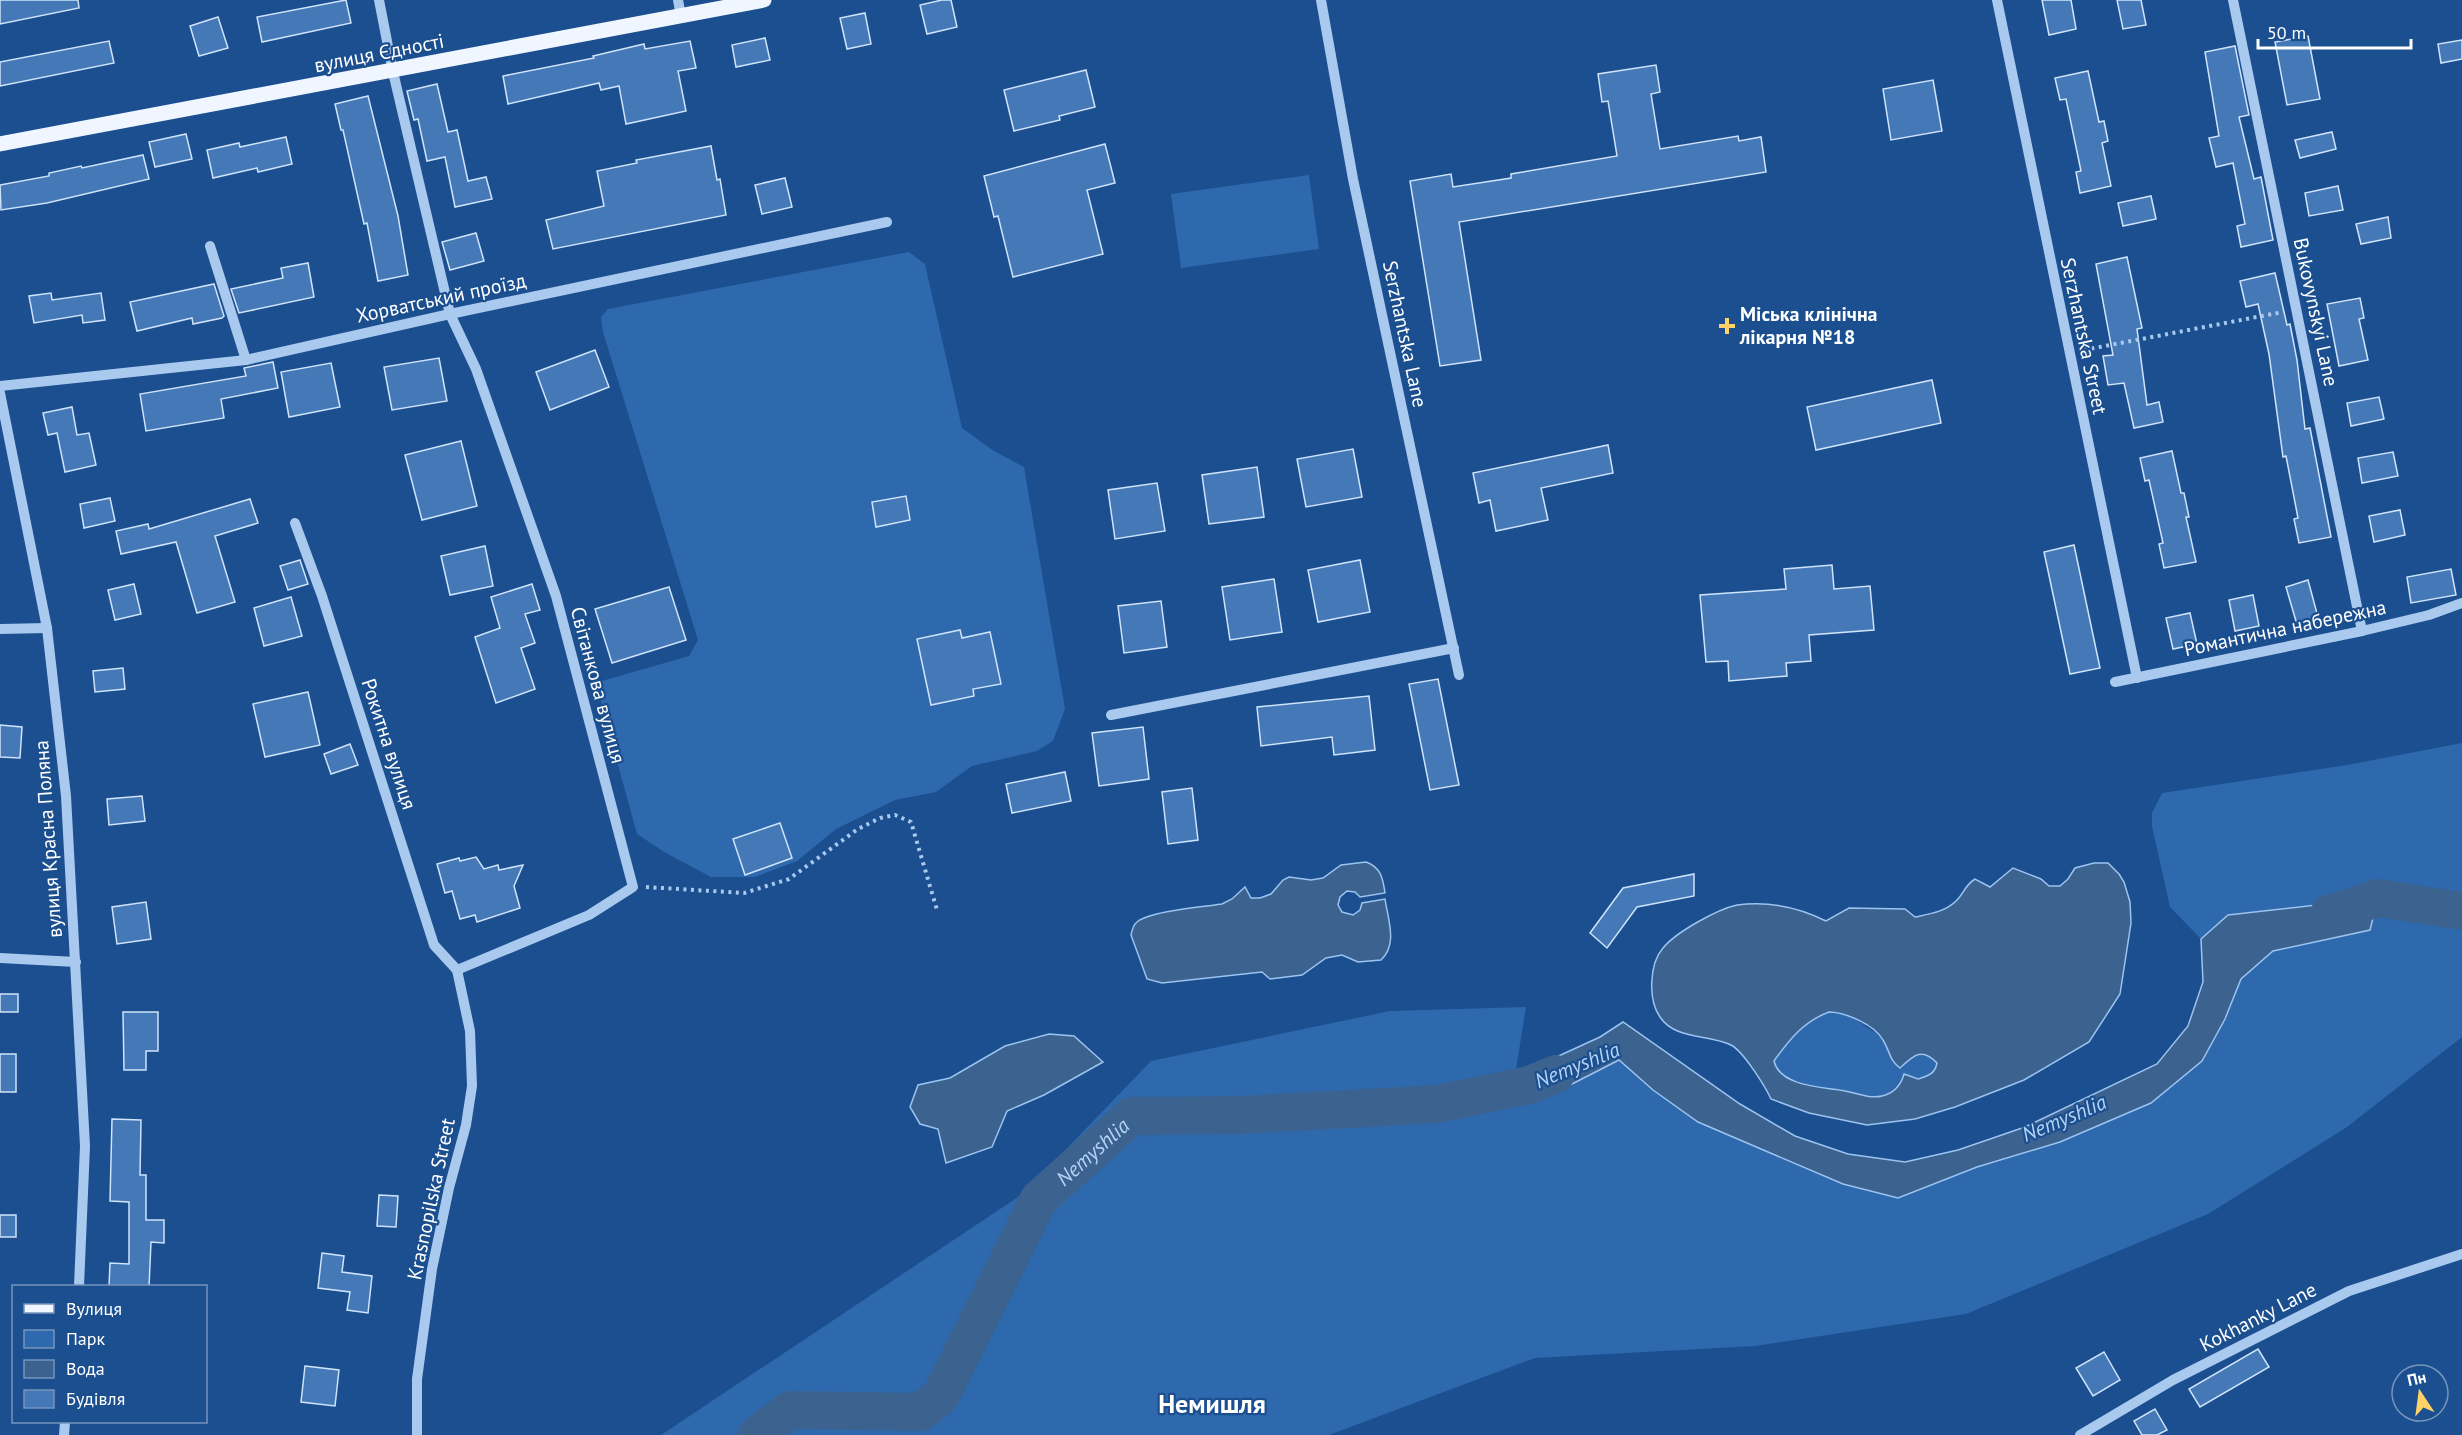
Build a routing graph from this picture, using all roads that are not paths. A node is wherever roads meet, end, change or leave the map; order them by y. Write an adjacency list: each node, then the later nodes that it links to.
1 (379, 0): 8 (street, Світанкова вулиця)
2 (678, 0): 7 (street)
3 (764, 0): 7 (main road, вулиця Єдності)
4 (1321, 0): 21 (street, Serzhantska Lane)
5 (1997, 0): 23 (street, Serzhantska Street)
6 (2233, 0): 20 (street, Bukovynskyi Lane)
7 (681, 16): 8 (main road, вулиця Єдності)
8 (393, 72): 9 (main road, вулиця Єдності); 12 (street, Світанкова вулиця)
9 (0, 144)
10 (887, 222): 12 (street, Хорватський проїзд)
11 (210, 246): 13 (street)
12 (450, 314): 13 (street, Хорватський проїзд); 28 (street, Світанкова вулиця)
13 (246, 360): 14 (street, Хорватський проїзд)
14 (0, 386)
15 (0, 393): 18 (street, вулиця Красна Поляна)
16 (295, 523): 28 (street, Рокитна вулиця)
17 (2462, 603): 20 (street, Романтична набережна)
18 (47, 628): 19 (street); 27 (street, вулиця Красна Поляна)
19 (0, 629)
20 (2362, 631): 23 (street, Романтична набережна)
21 (1454, 648): 22 (street, Serzhantska Lane); 25 (street)
22 (1459, 675)
23 (2137, 678): 24 (street, Романтична набережна)
24 (2115, 682)
25 (1111, 715)
26 (0, 958): 27 (street)
27 (76, 962): 30 (street, вулиця Красна Поляна)
28 (457, 970): 31 (street, Krasnopilska Street)
29 (2462, 1254): 32 (street, Kokhanky Lane)
30 (79, 1285)
31 (417, 1435)
32 (2080, 1435)

